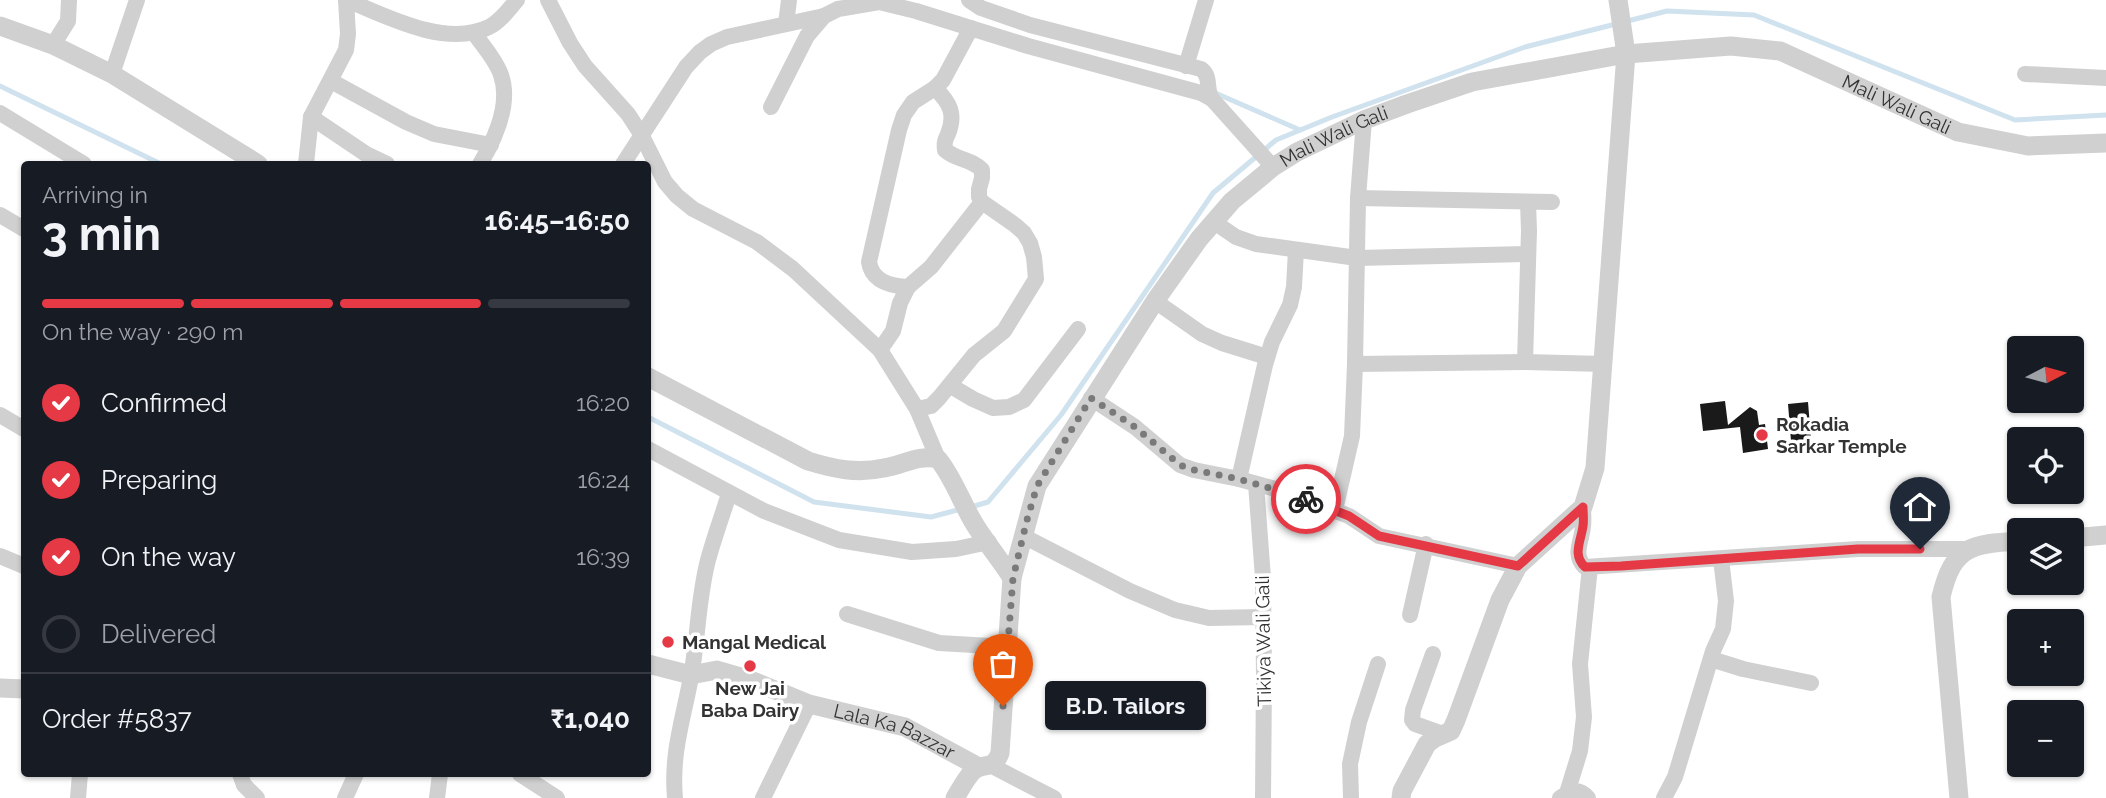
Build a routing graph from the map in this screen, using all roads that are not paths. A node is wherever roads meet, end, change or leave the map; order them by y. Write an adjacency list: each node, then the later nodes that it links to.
1 (69, 0): 18 (street)
2 (137, 0): 22 (street)
3 (346, 0): 17 (street); 25 (street)
4 (517, 0): 17 (street)
5 (548, 0): 32 (street)
6 (789, 0): 13 (street)
7 (969, 0): 11 (street)
8 (1206, 0): 21 (street)
9 (1618, 0): 20 (street)
10 (878, 1): 12 (street); 16 (street)
11 (1004, 7): 14 (street)
12 (824, 16): 13 (street); 28 (street)
13 (786, 24): 32 (street)
14 (1030, 24): 19 (street); 21 (street)
15 (0, 26): 18 (street)
16 (971, 28): 19 (street); 26 (street)
17 (474, 33): 34 (street)
18 (53, 45): 22 (street)
19 (1028, 46): 27 (street)
20 (1626, 54): 31 (street, Mali Wali Gali); 33 (street, Mali Wali Gali); 59 (street)
21 (1186, 66): 27 (street)
22 (112, 74): 36 (street)
23 (2025, 74): 24 (street)
24 (2106, 78)
25 (331, 81): 30 (street); 34 (street)
26 (935, 88): 43 (street); 52 (street)
27 (1210, 91): 41 (street)
28 (771, 107)
29 (0, 114): 35 (street)
30 (311, 117): 37 (street); 38 (street)
31 (1364, 120): 41 (street, Mali Wali Gali); 42 (street)
32 (641, 134): 40 (street); 55 (street)
33 (2106, 143)
34 (491, 145): 39 (street)
35 (80, 161)
36 (253, 161)
37 (306, 161)
38 (381, 161)
39 (482, 161)
40 (625, 161)
41 (1268, 162): 47 (street, Mali Wali Gali)
42 (1358, 198): 44 (street); 51 (street)
43 (982, 202): 52 (street); 61 (street)
44 (1528, 202): 45 (street); 50 (street)
45 (1552, 202)
46 (0, 215): 48 (street)
47 (1214, 222): 49 (street); 53 (street, Mali Wali Gali)
48 (21, 227)
49 (1296, 250): 51 (street); 56 (street)
50 (1528, 254): 51 (street); 57 (street)
51 (1357, 258): 58 (street)
52 (908, 287): 55 (street)
53 (1155, 301): 56 (street); 62 (street, Mali Wali Gali)
54 (1078, 329): 61 (street)
55 (880, 350): 63 (street)
56 (1267, 357): 68 (street)
57 (1525, 362): 58 (street); 59 (street)
58 (1355, 364): 72 (street)
59 (1604, 364): 71 (street)
60 (651, 379): 67 (street)
61 (951, 386): 63 (street)
62 (1091, 398): 68 (street); 74 (street, Mali Wali Gali)
63 (917, 409): 67 (street)
64 (0, 415): 65 (street)
65 (21, 427)
66 (651, 451): 70 (street)
67 (938, 459): 73 (street)
68 (1239, 479): 69 (street)
69 (1256, 484): 72 (street); 88 (street, Tikiya Wali Gali)
70 (729, 494): 73 (street); 94 (street)
71 (1583, 507): 83 (street); 84 (street)
72 (1335, 510): 78 (street)
73 (984, 536): 85 (street)
74 (1023, 536): 85 (street, Mali Wali Gali); 88 (street)
75 (2106, 536): 76 (street)
76 (2084, 537)
77 (2007, 542): 79 (street)
78 (1426, 544): 83 (street); 87 (street)
79 (1966, 549): 81 (street); 121 (street)
80 (0, 556): 82 (street)
81 (1721, 559): 84 (street); 91 (street)
82 (21, 565)
83 (1518, 566): 99 (street)
84 (1590, 567): 106 (street)
85 (1013, 578): 89 (street, Mali Wali Gali)
86 (847, 614): 89 (street)
87 (1410, 615)
88 (1263, 617): 116 (street, Tikiya Wali Gali)
89 (1008, 647): 100 (street, Mali Wali Gali)
90 (1433, 653): 99 (street)
91 (1711, 659): 95 (street); 120 (street)
92 (1378, 664): 117 (street)
93 (651, 665): 94 (street, Lala Ka Bazzar)
94 (691, 675): 98 (street, Lala Ka Bazzar); 112 (street)
95 (1811, 683)
96 (0, 688): 97 (street)
97 (21, 689)
98 (809, 704): 100 (street, Lala Ka Bazzar); 113 (street)
99 (1443, 734): 118 (street)
100 (986, 766): 114 (street, Mali Wali Gali); 115 (street)
101 (79, 777): 107 (street)
102 (241, 777): 108 (street)
103 (355, 777): 109 (street)
104 (440, 777): 110 (street)
105 (525, 777): 111 (street)
106 (1563, 795): 119 (street)
107 (78, 798)
108 (257, 798)
109 (345, 798)
110 (437, 798)
111 (558, 798)
112 (675, 798)
113 (763, 798)
114 (955, 798)
115 (1054, 798)
116 (1263, 798)
117 (1351, 798)
118 (1401, 798)
119 (1588, 798)
120 (1664, 798)
121 (1959, 798)

